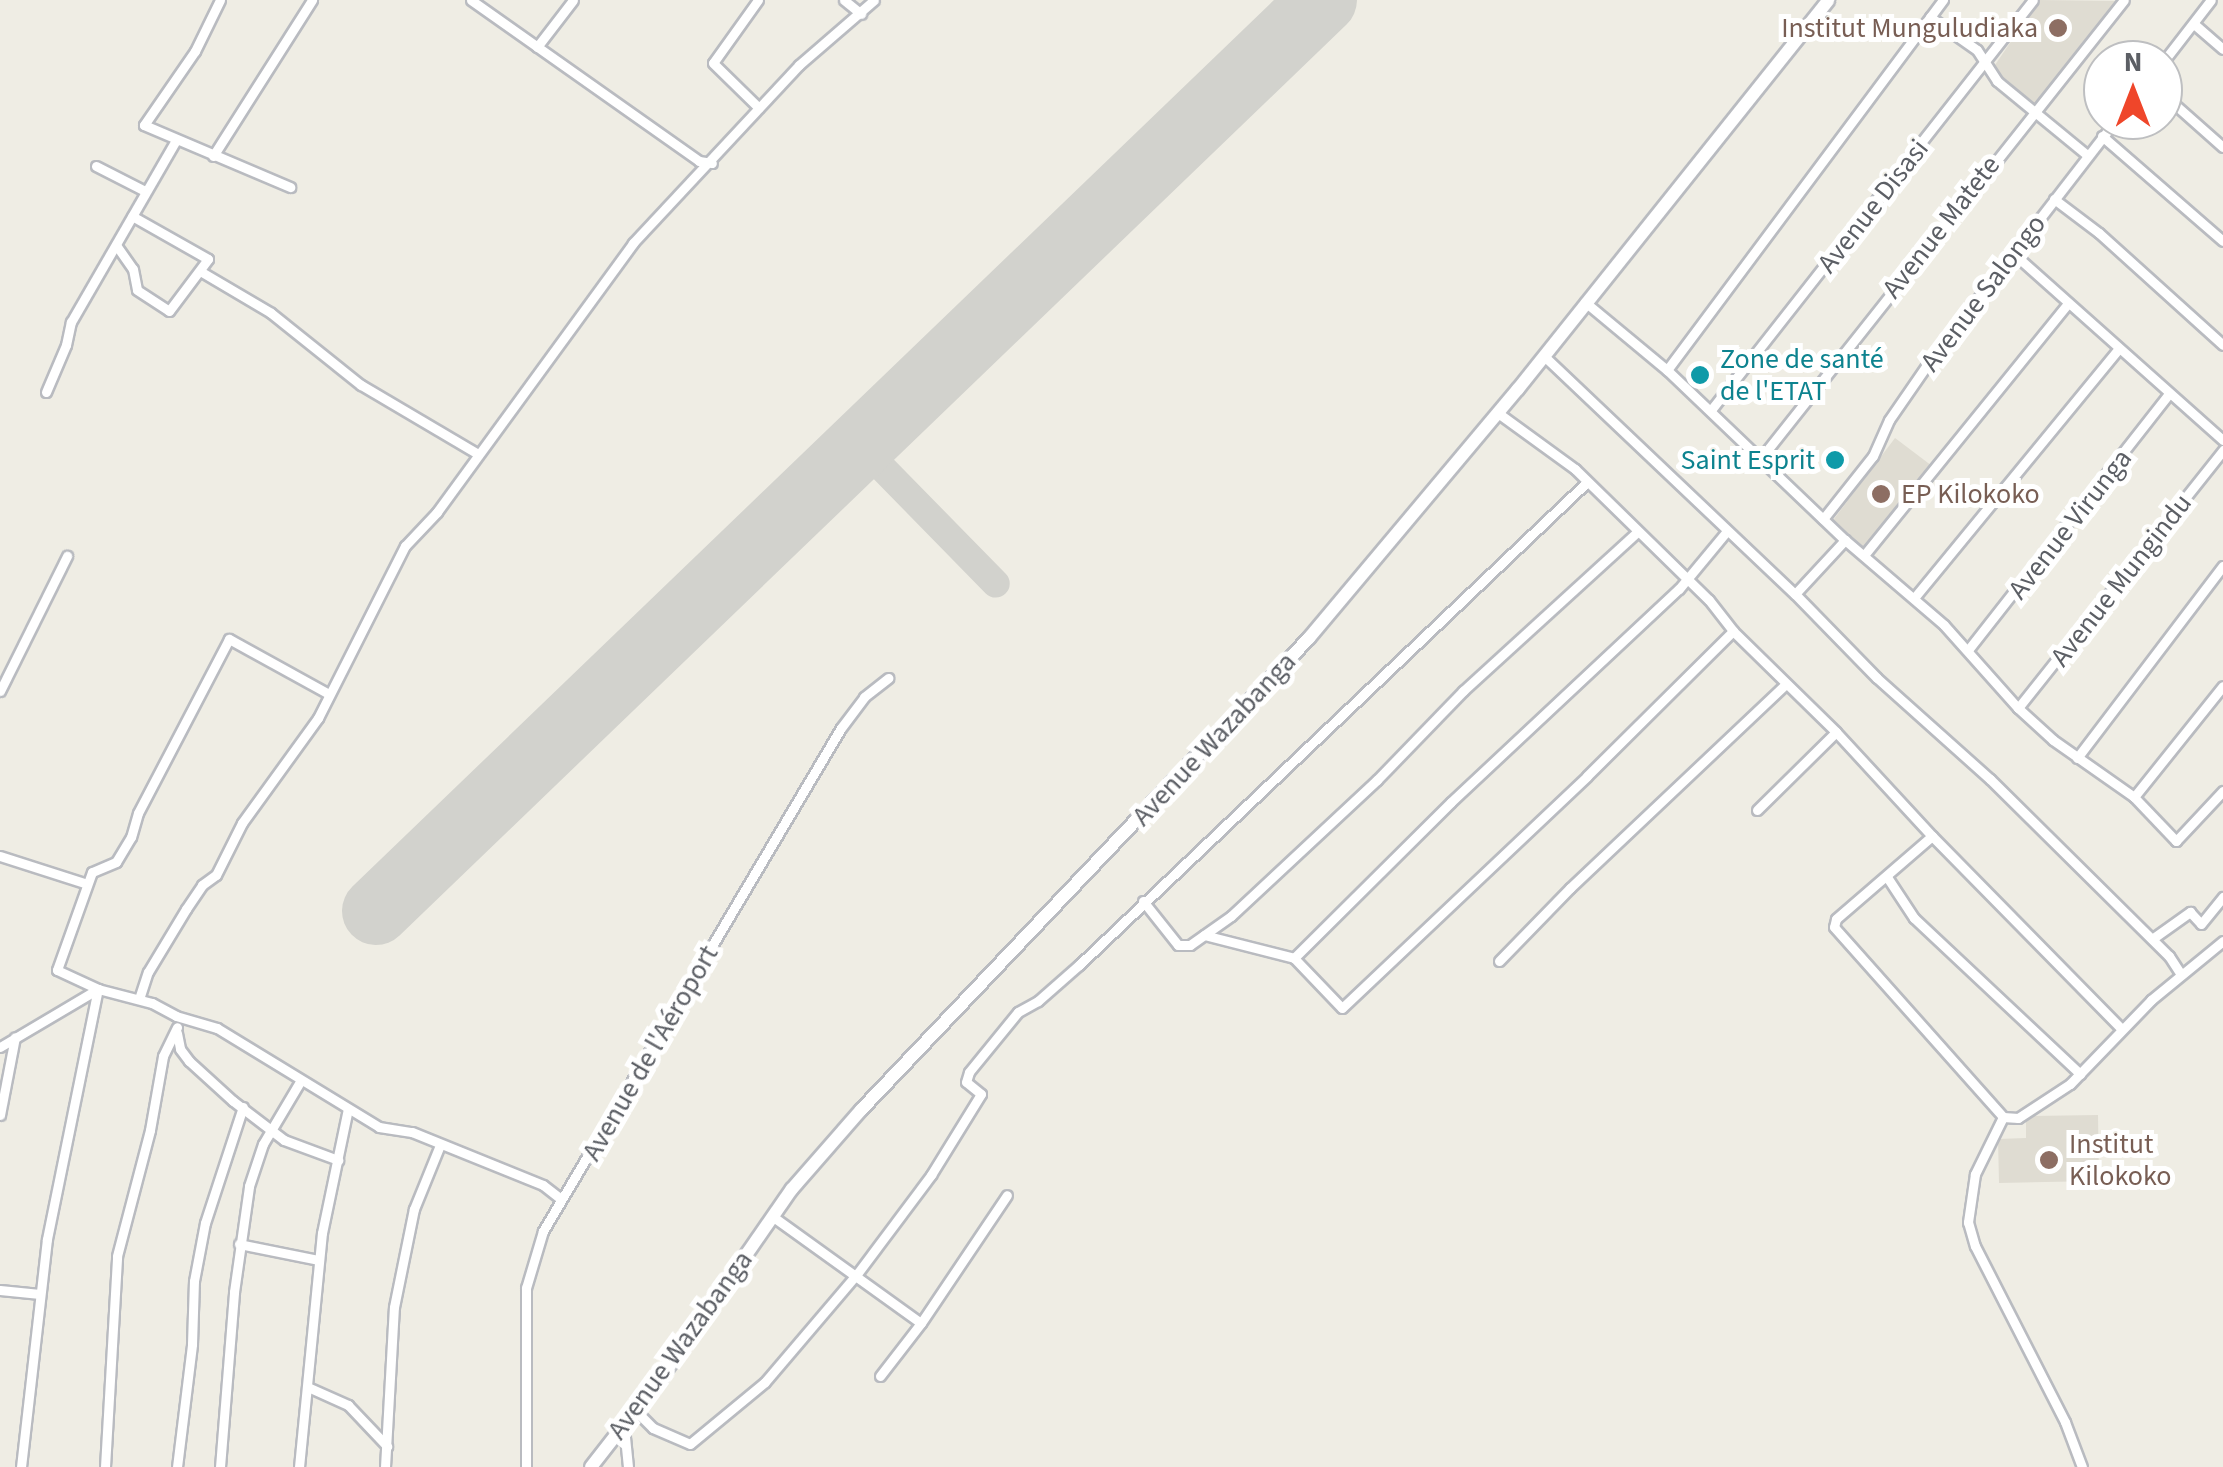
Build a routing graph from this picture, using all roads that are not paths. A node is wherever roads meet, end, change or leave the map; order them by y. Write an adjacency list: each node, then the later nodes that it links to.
1 (220, 0): 23 (street)
2 (312, 0): 28 (street)
3 (470, 0): 17 (street)
4 (573, 0): 17 (street)
5 (758, 0): 20 (street)
6 (844, 0): 13 (street)
7 (874, 0): 13 (street)
8 (1828, 0): 39 (main road, Avenue Wazabanga)
9 (1943, 0): 14 (street)
10 (2033, 0): 19 (street, Avenue Disasi)
11 (2124, 0): 21 (street, Avenue Matete)
12 (2211, 0): 15 (street)
13 (861, 14): 20 (street)
14 (1930, 17): 19 (street); 44 (street)
15 (2194, 24): 16 (street); 18 (street)
16 (2181, 40)
17 (538, 47): 29 (street)
18 (2223, 49)
19 (1987, 62): 21 (street); 47 (street, Avenue Disasi)
20 (759, 108): 29 (street)
21 (2034, 110): 27 (street); 52 (street, Avenue Matete)
22 (2183, 111): 26 (street)
23 (176, 140): 28 (street); 32 (street)
24 (2099, 140): 27 (street, Avenue Salongo)
25 (2107, 140): 35 (street)
26 (2223, 146)
27 (2087, 155): 33 (street, Avenue Salongo)
28 (214, 156): 31 (street)
29 (712, 163): 51 (street)
30 (96, 166): 32 (street)
31 (290, 187)
32 (145, 190): 34 (street)
33 (2054, 199): 37 (street, Avenue Salongo); 41 (street)
34 (132, 216): 36 (street); 38 (street)
35 (2223, 241)
36 (115, 244): 38 (street); 45 (street)
37 (2014, 254): 40 (street); 54 (street, Avenue Salongo)
38 (200, 270): 51 (street)
39 (1585, 302): 43 (main road, Avenue Wazabanga); 44 (street)
40 (2068, 303): 42 (street); 58 (street)
41 (2223, 346)
42 (2118, 350): 46 (street); 63 (street)
43 (1544, 356): 48 (main road, Avenue Wazabanga); 55 (street)
44 (1668, 370): 47 (street)
45 (46, 392)
46 (2169, 394): 49 (street); 65 (street, Avenue Virunga)
47 (1711, 410): 52 (street)
48 (1498, 413): 53 (street); 106 (main road, Avenue Wazabanga)
49 (2223, 440)
50 (2223, 450): 71 (street, Avenue Mungindu)
51 (478, 454): 70 (street)
52 (1761, 458): 54 (street)
53 (1587, 482): 56 (street); 82 (street)
54 (1823, 519): 57 (street)
55 (1728, 531): 61 (street); 62 (street)
56 (1637, 532): 61 (street); 83 (street)
57 (1845, 540): 58 (street); 62 (street)
58 (1865, 554): 63 (street)
59 (67, 556): 69 (street)
60 (2223, 566): 73 (street)
61 (1686, 579): 64 (street); 86 (street)
62 (1796, 594): 84 (street)
63 (1914, 598): 65 (street)
64 (1733, 631): 67 (street); 86 (street)
65 (1968, 650): 71 (street)
66 (888, 678): 105 (street, Avenue de l'Aéroport)
67 (1786, 684): 72 (street); 87 (street)
68 (2223, 686): 75 (street)
69 (0, 690)
70 (328, 693): 80 (street); 90 (street)
71 (2018, 708): 73 (street)
72 (1836, 732): 76 (street); 77 (street)
73 (2077, 758): 75 (street)
74 (2223, 791): 75 (street)
75 (2134, 796)
76 (1757, 810)
77 (1932, 836): 79 (street); 92 (street)
78 (0, 856): 80 (street)
79 (1887, 877): 95 (street); 100 (street)
80 (86, 884): 89 (street)
81 (2223, 897): 84 (street)
82 (1143, 900): 83 (street); 109 (street)
83 (1204, 936): 86 (street)
84 (2152, 939): 88 (street)
85 (2223, 941): 88 (street)
86 (1294, 958)
87 (1499, 961)
88 (2180, 973): 92 (street)
89 (98, 989): 90 (street); 93 (street); 111 (street)
90 (140, 999): 91 (street)
91 (176, 1021): 96 (street); 97 (street); 119 (street)
92 (2121, 1028): 95 (street)
93 (14, 1037): 94 (street); 99 (street)
94 (0, 1046)
95 (2080, 1074): 100 (street)
96 (301, 1080): 98 (street); 101 (street)
97 (243, 1107): 101 (street); 120 (street)
98 (348, 1109): 102 (street); 103 (street)
99 (0, 1115)
100 (2003, 1117): 127 (street)
101 (272, 1129): 103 (street); 107 (street)
102 (440, 1145): 105 (street); 117 (street)
103 (338, 1160): 108 (street)
104 (1007, 1195): 112 (street)
105 (561, 1199): 124 (street, Avenue de l'Aéroport)
106 (772, 1216): 109 (street); 115 (main road, Avenue Wazabanga)
107 (239, 1244): 108 (street); 121 (street)
108 (318, 1260): 114 (street)
109 (857, 1274): 112 (street); 115 (street)
110 (0, 1290): 111 (street)
111 (40, 1294): 118 (street)
112 (921, 1323): 113 (street)
113 (880, 1376)
114 (310, 1388): 117 (street); 122 (street)
115 (636, 1411): 116 (main road, Avenue Wazabanga)
116 (624, 1427): 125 (main road, Avenue Wazabanga); 126 (street)
117 (387, 1446): 123 (street)
118 (22, 1467)
119 (105, 1467)
120 (177, 1467)
121 (220, 1467)
122 (299, 1467)
123 (385, 1467)
124 (526, 1467)
125 (591, 1467)
126 (628, 1467)
127 (2082, 1467)

